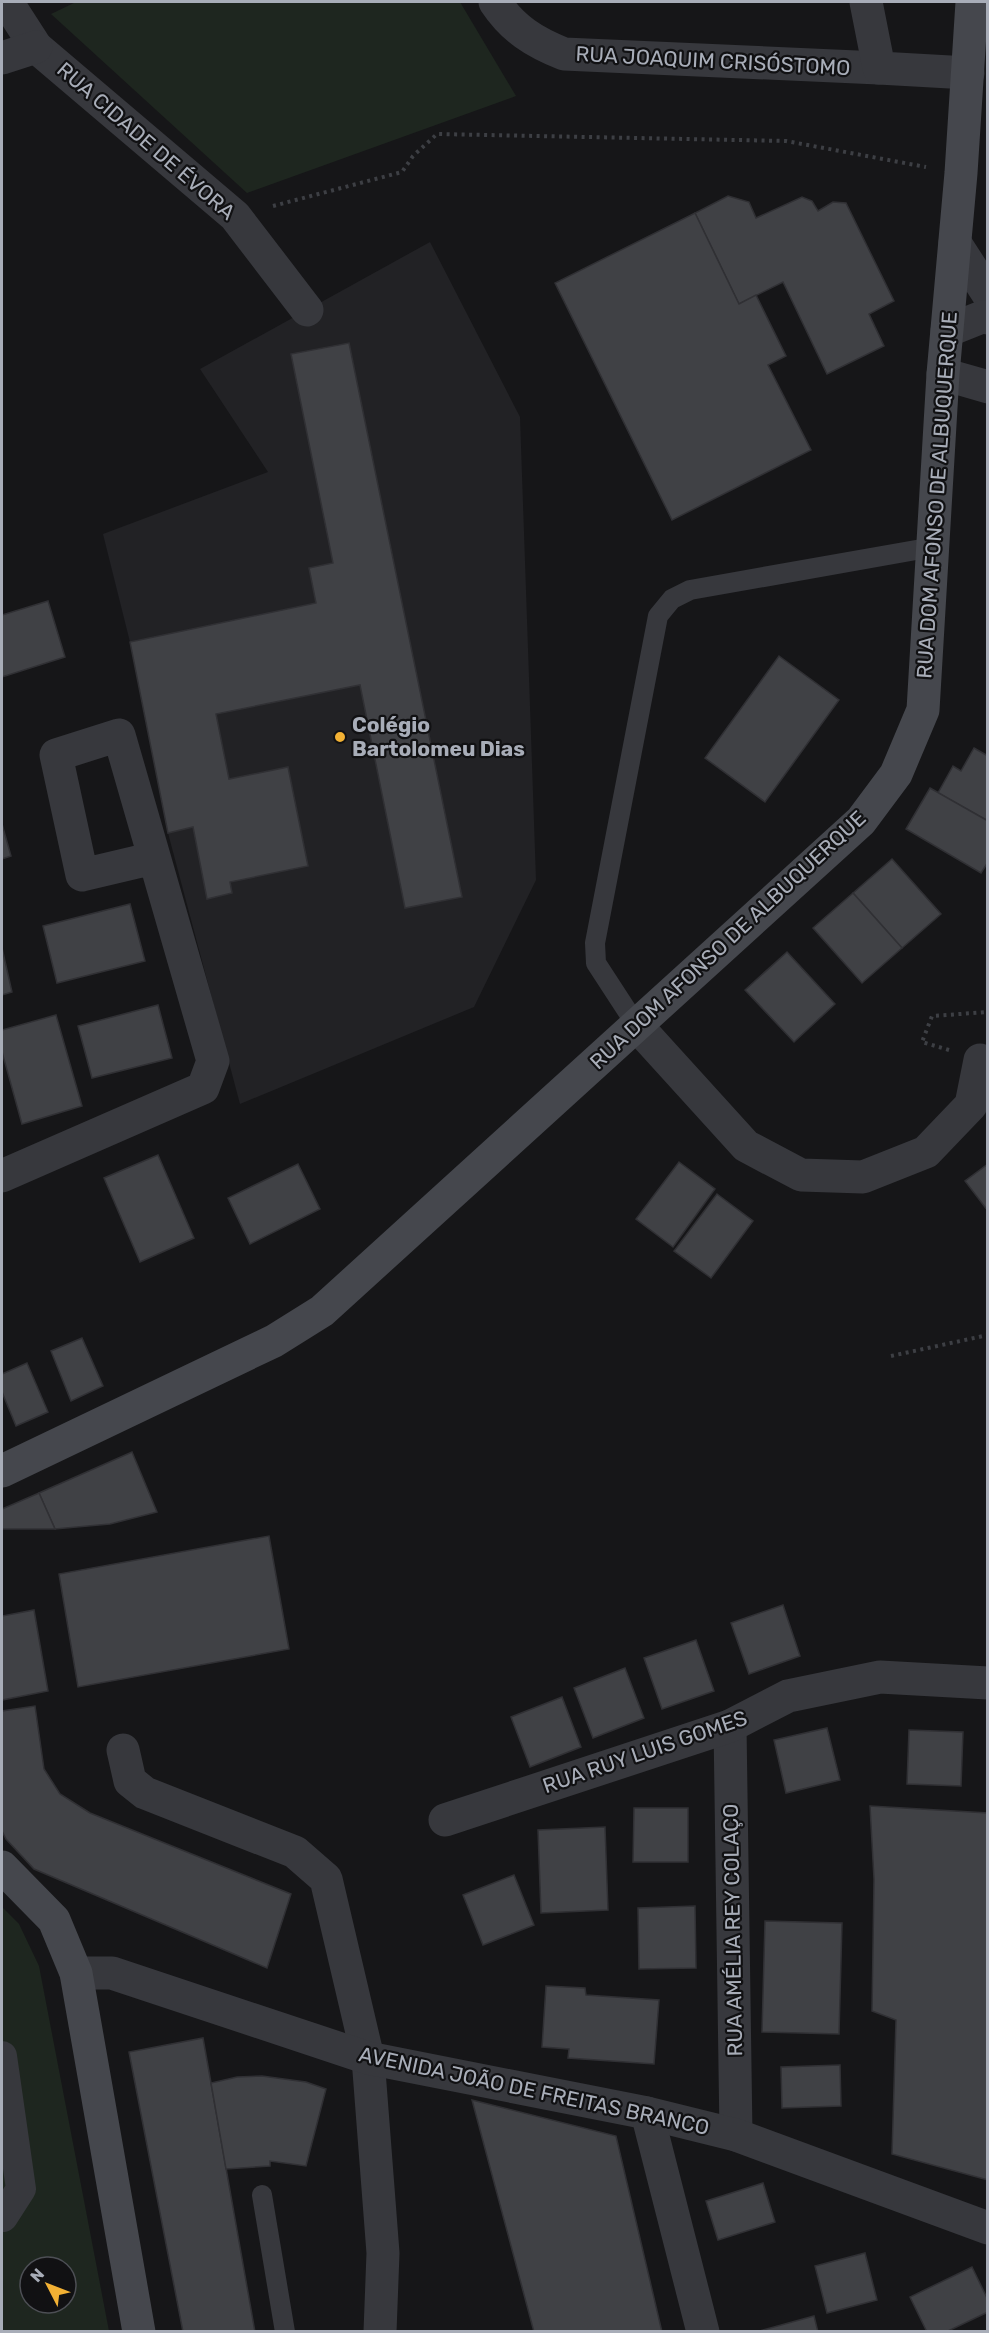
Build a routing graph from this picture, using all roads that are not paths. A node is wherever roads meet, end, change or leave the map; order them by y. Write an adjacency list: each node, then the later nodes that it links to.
1 (7, 2): 5 (street, RUA CIDADE DE ÉVORA)
2 (495, 2): 7 (street, RUA JOAQUIM CRISÓSTOMO)
3 (866, 2): 7 (street)
4 (972, 2): 8 (main road, RUA DOM AFONSO DE ALBUQUERQUE)
5 (36, 46): 6 (street); 11 (street, RUA CIDADE DE ÉVORA)
6 (2, 58)
7 (879, 68): 8 (street, RUA JOAQUIM CRISÓSTOMO)
8 (968, 74): 9 (main road, RUA DOM AFONSO DE ALBUQUERQUE)
9 (956, 243): 10 (street); 13 (main road, RUA DOM AFONSO DE ALBUQUERQUE)
10 (987, 294)
11 (307, 310)
12 (987, 318): 13 (street)
13 (947, 331): 14 (main road, RUA DOM AFONSO DE ALBUQUERQUE)
14 (943, 374): 15 (street); 16 (main road, RUA DOM AFONSO DE ALBUQUERQUE)
15 (987, 387)
16 (933, 547): 18 (main road, RUA DOM AFONSO DE ALBUQUERQUE); 18 (lane)
17 (154, 858): 20 (street)
18 (637, 1026): 19 (street); 21 (main road, RUA DOM AFONSO DE ALBUQUERQUE)
19 (980, 1060)
20 (2, 1176)
21 (2, 1471)
22 (987, 1683): 23 (street, RUA RUY LUIS GOMES)
23 (730, 1726): 25 (street, RUA RUY LUIS GOMES); 31 (street, RUA AMÉLIA REY COLAÇO)
24 (123, 1750): 29 (street)
25 (445, 1820)
26 (2, 1867): 27 (main road)
27 (75, 1973): 29 (street, AVENIDA JOÃO DE FREITAS BRANCO); 35 (main road)
28 (2, 2056): 33 (street)
29 (368, 2058): 30 (street, AVENIDA JOÃO DE FREITAS BRANCO); 37 (street)
30 (647, 2113): 31 (street, AVENIDA JOÃO DE FREITAS BRANCO); 38 (street)
31 (736, 2135): 34 (street, AVENIDA JOÃO DE FREITAS BRANCO)
32 (262, 2195): 36 (lane)
33 (3, 2217)
34 (987, 2228)
35 (139, 2331)
36 (285, 2331)
37 (380, 2331)
38 (703, 2331)

